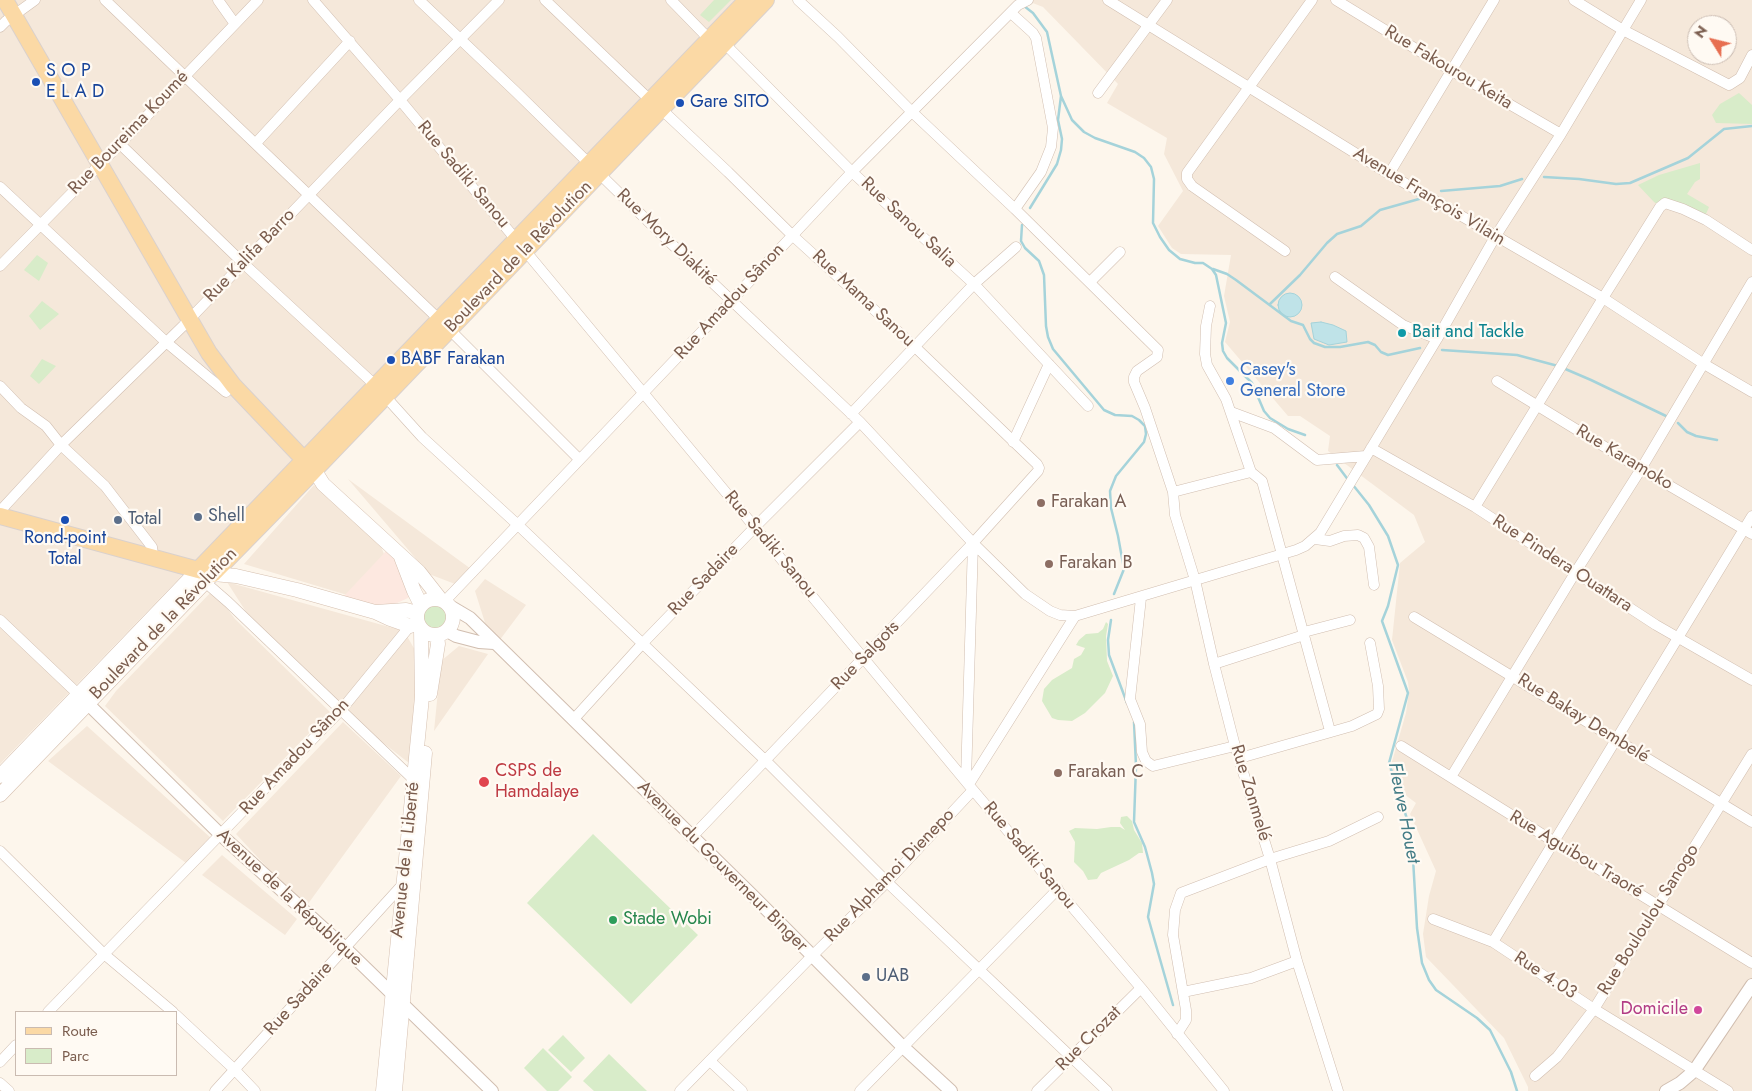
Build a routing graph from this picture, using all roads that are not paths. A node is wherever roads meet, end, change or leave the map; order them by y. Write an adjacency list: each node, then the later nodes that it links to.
1 (6, 0): 22 (main road)
2 (36, 0): 22 (street)
3 (105, 0): 31 (street)
4 (218, 0): 23 (street)
5 (258, 0): 23 (street, Rue Boureima Koumé)
6 (313, 0): 27 (street, Rue Sadiki Sanou)
7 (419, 0): 26 (street, Rue Mory Diakité)
8 (499, 0): 26 (street, Rue Kalifa Barro)
9 (545, 0): 35 (street, Rue Mama Sanou)
10 (671, 0): 28 (street, Rue Sanou Salia)
11 (748, 0): 28 (main road, Boulevard de la Révolution)
12 (766, 0): 28 (main road, Boulevard de la Révolution)
13 (798, 0): 36 (street)
14 (1108, 0): 24 (street, Avenue François Vilain)
15 (1167, 0): 24 (street)
16 (1312, 0): 32 (street)
17 (1336, 0): 30 (street, Rue Fakourou Keita)
18 (1494, 0): 30 (street)
19 (1574, 0): 25 (street)
20 (1641, 0): 25 (street)
21 (1021, 5): 36 (street, Rue Amadou Sânon); 46 (street)
22 (5, 18): 40 (main road)
23 (235, 24): 31 (street, Rue Boureima Koumé)
24 (1149, 25): 32 (street, Avenue François Vilain); 33 (street)
25 (1623, 30): 29 (street); 37 (street)
26 (461, 39): 34 (street, Rue Kalifa Barro); 41 (street, Rue Mory Diakité)
27 (350, 41): 34 (street, Rue Sadiki Sanou); 38 (street)
28 (717, 41): 35 (main road, Boulevard de la Révolution); 42 (street, Rue Sanou Salia)
29 (1752, 55)
30 (1452, 71): 37 (street, Rue Fakourou Keita); 43 (street)
31 (183, 76): 38 (street); 39 (street, Rue Boureima Koumé)
32 (1250, 88): 43 (street, Avenue François Vilain); 53 (street)
33 (1098, 93)
34 (400, 100): 45 (street, Rue Kalifa Barro); 50 (street, Rue Sadiki Sanou)
35 (656, 105): 41 (main road, Boulevard de la Révolution); 48 (street, Rue Mama Sanou)
36 (911, 111): 42 (street, Rue Amadou Sânon); 46 (street)
37 (1561, 134): 49 (street)
38 (256, 143): 45 (street)
39 (120, 144): 40 (street, Rue Boureima Koumé); 55 (street)
40 (97, 166): 47 (street, Rue Boureima Koumé); 64 (main road)
41 (595, 169): 50 (main road, Boulevard de la Révolution); 62 (street, Rue Mory Diakité)
42 (852, 172): 48 (street, Rue Amadou Sânon); 60 (street, Rue Sanou Salia)
43 (1389, 174): 49 (street, Avenue François Vilain)
44 (0, 187): 47 (street)
45 (310, 194): 55 (street, Rue Kalifa Barro); 65 (street)
46 (1015, 209): 58 (street)
47 (39, 225): 56 (street, Rue Boureima Koumé); 67 (street)
48 (792, 234): 62 (street, Rue Amadou Sânon); 68 (street, Rue Mama Sanou)
49 (1495, 236): 61 (street, Avenue François Vilain); 66 (street)
50 (521, 246): 65 (main road, Boulevard de la Révolution); 76 (street, Rue Sadiki Sanou)
51 (1016, 246): 60 (street)
52 (1752, 250): 61 (street)
53 (1285, 251)
54 (1120, 252): 58 (street)
55 (243, 263): 64 (street, Rue Kalifa Barro); 73 (street)
56 (0, 266)
57 (1335, 277): 66 (street)
58 (1090, 282): 90 (street, Rue Zonmelé)
59 (1752, 282): 70 (street)
60 (974, 284): 68 (street); 69 (street, Rue Sanou Salia)
61 (1603, 298): 70 (street, Avenue François Vilain); 77 (street)
62 (731, 301): 76 (street, Rue Amadou Sânon); 80 (street, Rue Mory Diakité)
63 (1210, 306): 79 (street)
64 (186, 322): 67 (street, Rue Kalifa Barro); 74 (main road); 88 (main road)
65 (444, 323): 73 (main road, Boulevard de la Révolution); 85 (street)
66 (1437, 339): 84 (street)
67 (166, 342): 74 (street); 83 (street, Rue Kalifa Barro)
68 (914, 346): 80 (street); 82 (street, Rue Mama Sanou)
69 (1049, 364): 78 (street, Rue Sanou Salia); 82 (street)
70 (1704, 364): 75 (street, Avenue François Vilain); 86 (street)
71 (1497, 382): 77 (street, Rue Karamoko)
72 (0, 386): 83 (street)
73 (380, 390): 88 (main road, Boulevard de la Révolution); 94 (street)
74 (226, 392): 88 (main road)
75 (1752, 392)
76 (643, 394): 85 (street, Rue Amadou Sânon); 95 (street, Rue Sadiki Sanou)
77 (1537, 405): 86 (street, Rue Karamoko); 91 (street)
78 (1088, 406)
79 (1231, 412): 84 (street); 89 (street)
80 (851, 414): 81 (street, Rue Mory Diakité)
81 (860, 422): 95 (street, Rue Sadaire); 98 (street, Rue Mory Diakité)
82 (1013, 442): 87 (street, Rue Mama Sanou)
83 (61, 445): 92 (street, Rue Kalifa Barro); 99 (street)
84 (1369, 452): 91 (street, Rue Pindera Ouattara); 97 (street)
85 (580, 459): 94 (street, Rue Amadou Sânon)
86 (1642, 470): 96 (street, Rue Karamoko); 103 (street)
87 (1038, 471): 98 (street, Rue Salgots)
88 (309, 472): 100 (main road, Avenue du Gouverneur Binger); 102 (main road, Boulevard de la Révolution)
89 (1251, 472): 90 (street); 101 (street)
90 (1173, 492): 104 (street, Rue Zonmelé)
91 (1475, 507): 103 (street, Rue Pindera Ouattara)
92 (1, 511): 99 (main road)
93 (1752, 516): 96 (street)
94 (518, 525): 107 (street, Rue Amadou Sânon); 118 (street)
95 (754, 526): 118 (street, Rue Sadaire); 119 (street, Rue Sadiki Sanou)
96 (1748, 531): 115 (street)
97 (1315, 539): 101 (street); 105 (street)
98 (973, 543): 108 (street, Rue Mory Diakité); 119 (street, Rue Salgots); 136 (street)
99 (153, 553): 102 (main road)
100 (400, 554): 107 (main road, Avenue du Gouverneur Binger); 110 (main road, Avenue du Gouverneur Binger)
101 (1281, 555): 104 (street); 114 (street)
102 (209, 570): 110 (main road); 123 (main road, Boulevard de la Révolution); 124 (street)
103 (1575, 573): 115 (street, Rue Pindera Ouattara); 121 (street)
104 (1195, 580): 106 (street); 120 (street, Rue Zonmelé)
105 (1374, 585)
106 (1141, 598): 108 (street); 128 (street)
107 (444, 602): 110 (main road); 113 (main road); 117 (street, Avenue du Gouverneur Binger)
108 (1075, 616): 136 (street, Rue Alphamoi Dienepo)
109 (1414, 617): 121 (street, Rue Bakay Dembelé)
110 (417, 619): 113 (main road); 124 (street, Rue Amadou Sânon); 135 (main road, Avenue de la Liberté)
111 (0, 620): 123 (street)
112 (1350, 620): 114 (street)
113 (442, 633): 117 (street); 161 (main road, Avenue de la Liberté)
114 (1304, 634): 120 (street); 126 (street)
115 (1678, 638): 122 (street, Rue Pindera Ouattara); 127 (street)
116 (1370, 642): 126 (street)
117 (494, 643): 125 (street, Avenue du Gouverneur Binger)
118 (642, 644): 125 (street, Rue Sadaire); 132 (street)
119 (864, 658): 132 (street, Rue Salgots); 136 (street, Rue Sadiki Sanou)
120 (1214, 664): 128 (street, Rue Zonmelé)
121 (1513, 675): 127 (street, Rue Bakay Dembelé); 134 (street)
122 (1752, 680)
123 (82, 699): 133 (main road, Boulevard de la Révolution); 137 (main road, Boulevard de la Révolution); 141 (street, Avenue de la République)
124 (342, 709): 135 (street); 141 (street, Rue Amadou Sânon)
125 (573, 720): 142 (street, Avenue du Gouverneur Binger)
126 (1330, 731): 131 (street)
127 (1616, 740): 138 (street, Rue Bakay Dembelé); 143 (street)
128 (1235, 746): 131 (street, Rue Zonmelé)
129 (1401, 746): 134 (street, Rue Aguibou Traoré)
130 (1752, 754): 138 (street, Rue Bouloulou Sanogo)
131 (1240, 758): 145 (street, Rue Zonmelé)
132 (766, 761): 142 (street, Rue Salgots); 146 (street)
133 (0, 776)
134 (1451, 777): 143 (street, Rue Aguibou Traoré)
135 (413, 779): 147 (main road, Avenue de la Liberté)
136 (969, 784): 146 (street, Rue Alphamoi Dienepo); 148 (street, Rue Sadiki Sanou)
137 (0, 795)
138 (1722, 804): 140 (street, Rue Bakay Dembelé); 149 (street, Rue Bouloulou Sanogo)
139 (1378, 817): 145 (street)
140 (1752, 822)
141 (221, 835): 152 (street, Avenue de la République); 153 (street, Rue Amadou Sânon)
142 (692, 837): 154 (street, Avenue du Gouverneur Binger)
143 (1553, 842): 149 (street, Rue Aguibou Traoré); 151 (street)
144 (0, 852): 153 (street)
145 (1270, 859): 155 (street, Rue Zonmelé); 160 (street)
146 (887, 882): 154 (street, Rue Alphamoi Dienepo); 157 (street)
147 (403, 884): 152 (street, Rue Sadaire); 161 (main road, Avenue de la Liberté)
148 (1058, 889): 157 (street); 159 (street, Rue Sadiki Sanou)
149 (1659, 905): 156 (street, Rue Aguibou Traoré); 162 (street, Rue Bouloulou Sanogo)
150 (1433, 919): 151 (street, Rue 4.03)
151 (1493, 942): 162 (street, Rue 4.03)
152 (345, 948): 161 (street, Avenue de la République); 172 (street, Rue Sadaire)
153 (104, 954): 163 (street, Rue Amadou Sânon); 164 (street)
154 (812, 956): 168 (street, Avenue du Gouverneur Binger); 170 (street, Rue Alphamoi Dienepo)
155 (1297, 961): 160 (street); 190 (street, Rue Zonmelé)
156 (1752, 963)
157 (979, 969): 168 (street); 169 (street)
158 (1752, 985): 173 (street)
159 (1141, 988): 166 (street, Rue Sadiki Sanou); 169 (street, Rue Crozat)
160 (1183, 992): 166 (street)
161 (398, 1001): 180 (main road, Avenue de la Liberté); 181 (main road, Avenue de la Liberté); 182 (street, Avenue de la République)
162 (1594, 1009): 173 (street, Rue 4.03); 174 (street, Rue Bouloulou Sanogo)
163 (49, 1011)
164 (171, 1011)
165 (178, 1017): 172 (street)
166 (1177, 1034): 189 (street, Rue Sadiki Sanou)
167 (15, 1046): 171 (street)
168 (902, 1046): 185 (street); 186 (street, Avenue du Gouverneur Binger)
169 (1070, 1057): 187 (street, Rue Crozat); 188 (street)
170 (710, 1061): 183 (street, Rue Alphamoi Dienepo); 184 (street)
171 (0, 1062)
172 (235, 1070): 178 (street, Rue Sadaire); 179 (street)
173 (1694, 1071): 176 (street); 192 (street, Rue 4.03)
174 (1534, 1076)
175 (0, 1082): 177 (street)
176 (1678, 1087): 191 (street)
177 (9, 1091)
178 (215, 1091)
179 (254, 1091)
180 (383, 1091)
181 (395, 1091)
182 (492, 1091)
183 (680, 1091)
184 (742, 1091)
185 (860, 1091)
186 (951, 1091)
187 (1037, 1091)
188 (1107, 1091)
189 (1224, 1091)
190 (1338, 1091)
191 (1666, 1091)
192 (1728, 1091)

